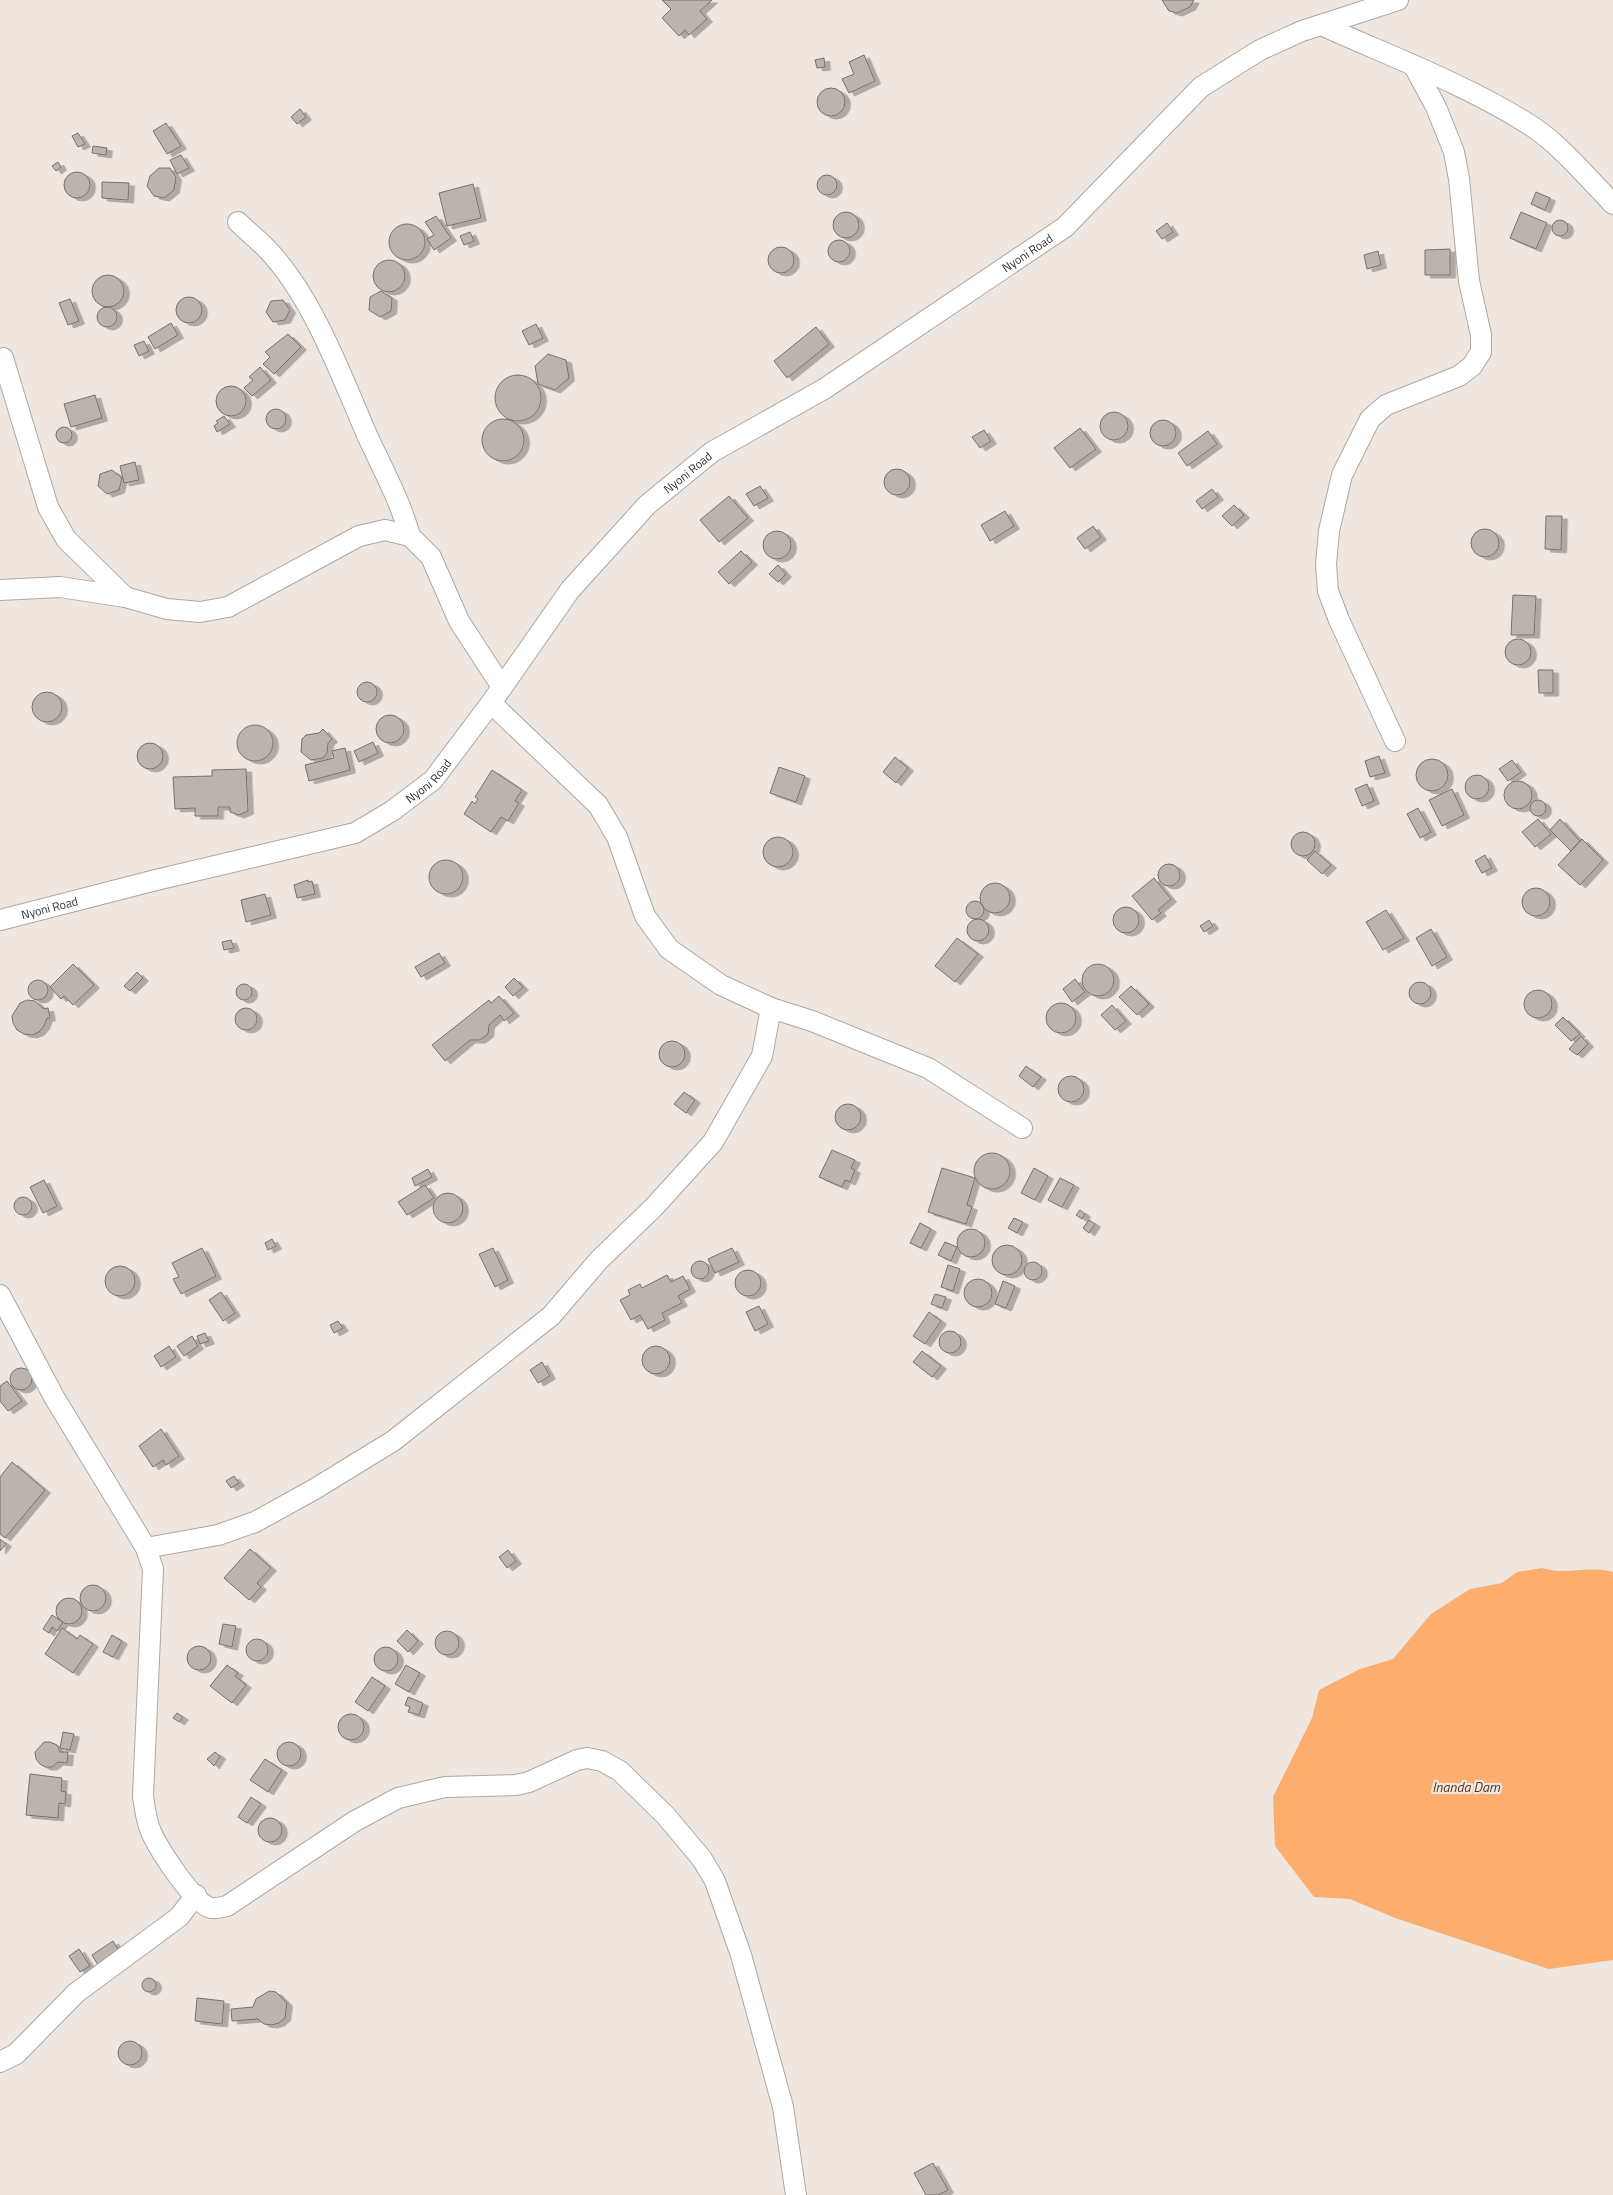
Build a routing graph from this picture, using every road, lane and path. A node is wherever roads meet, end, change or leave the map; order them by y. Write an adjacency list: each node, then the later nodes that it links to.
1 (1398, 0): 2 (street, Nyoni Road)
2 (1321, 25): 3 (street); 10 (street, Nyoni Road)
3 (1415, 68): 4 (street); 11 (street)
4 (1613, 204)
5 (238, 222): 7 (street)
6 (4, 358): 9 (street)
7 (410, 536): 9 (street); 10 (street)
8 (0, 590): 9 (street)
9 (126, 597)
10 (497, 695): 12 (street, Nyoni Road); 13 (street)
11 (1395, 741)
12 (0, 920)
13 (771, 1008): 14 (street); 16 (street)
14 (1022, 1128)
15 (0, 1295): 16 (street)
16 (146, 1548): 17 (street)
17 (196, 1895): 18 (street); 19 (street)
18 (0, 2062)
19 (796, 2195)

